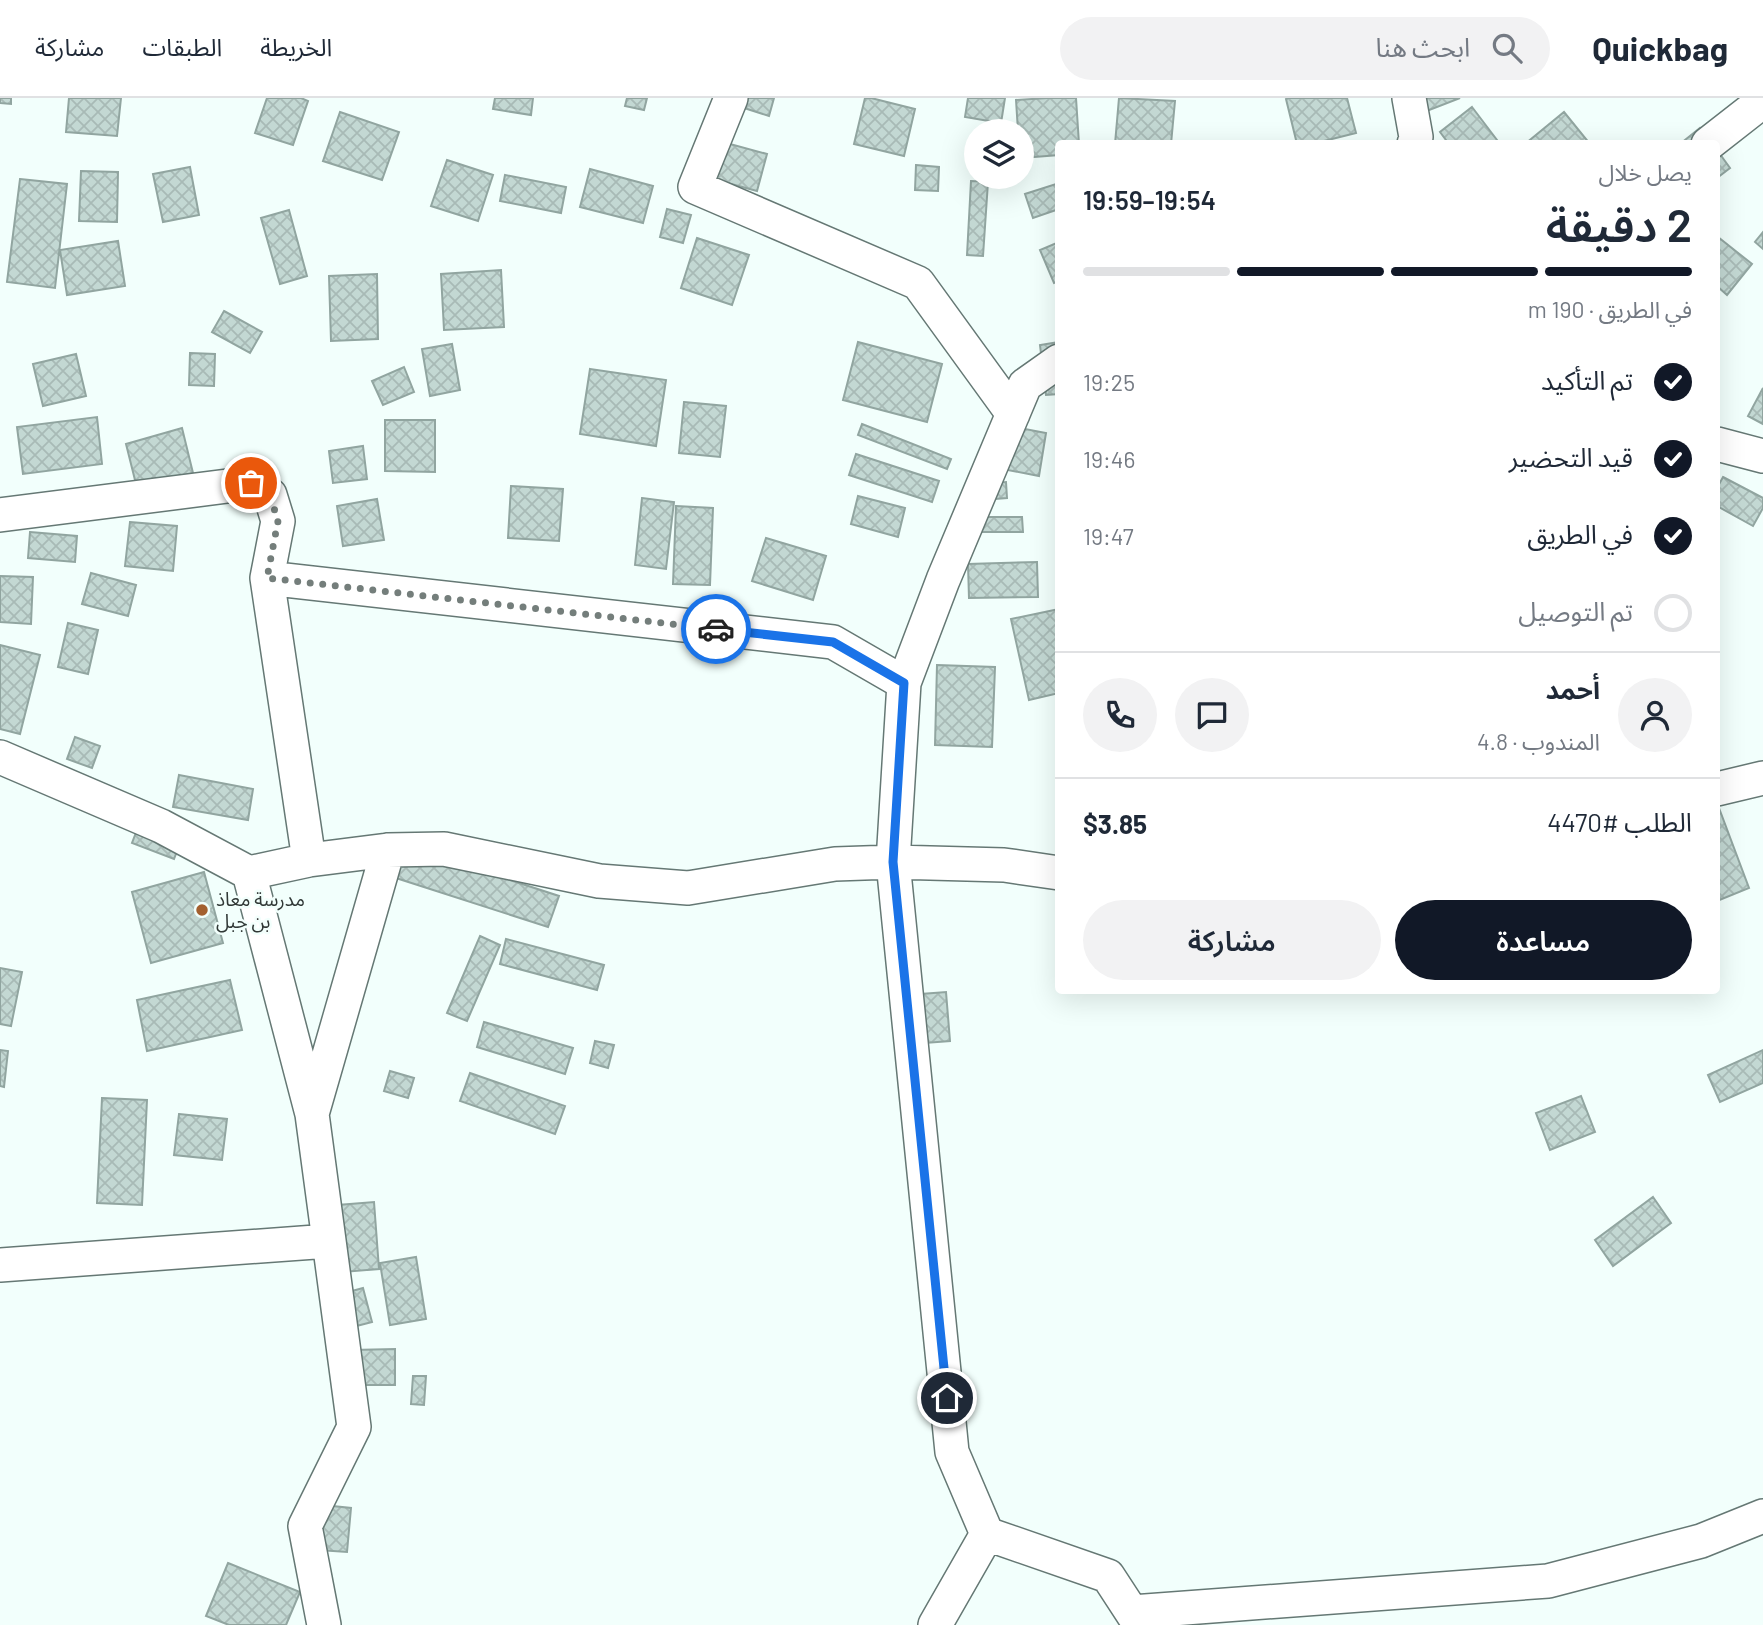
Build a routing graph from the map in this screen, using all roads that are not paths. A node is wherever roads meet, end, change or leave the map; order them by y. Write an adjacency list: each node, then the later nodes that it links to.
1 (731, 98): 7 (street)
2 (1409, 98): 4 (street)
3 (1763, 101): 5 (street)
4 (1415, 140)
5 (1714, 140)
6 (1055, 364): 7 (street)
7 (1013, 414): 12 (street)
8 (1720, 445): 9 (street)
9 (1763, 456)
10 (0, 515): 11 (street)
11 (267, 578): 12 (street); 17 (street)
12 (904, 683): 18 (street)
13 (0, 757): 20 (street)
14 (1763, 778): 15 (street)
15 (1720, 788)
16 (388, 850): 17 (street); 18 (street); 21 (street)
17 (309, 860): 20 (street)
18 (893, 862): 19 (street); 25 (street)
19 (1055, 872)
20 (249, 873): 21 (street)
21 (312, 1114): 22 (street)
22 (328, 1241): 23 (street); 27 (street)
23 (0, 1265)
24 (1763, 1516): 26 (street)
25 (987, 1534): 26 (street); 28 (street)
26 (1136, 1618)
27 (324, 1625)
28 (935, 1625)

